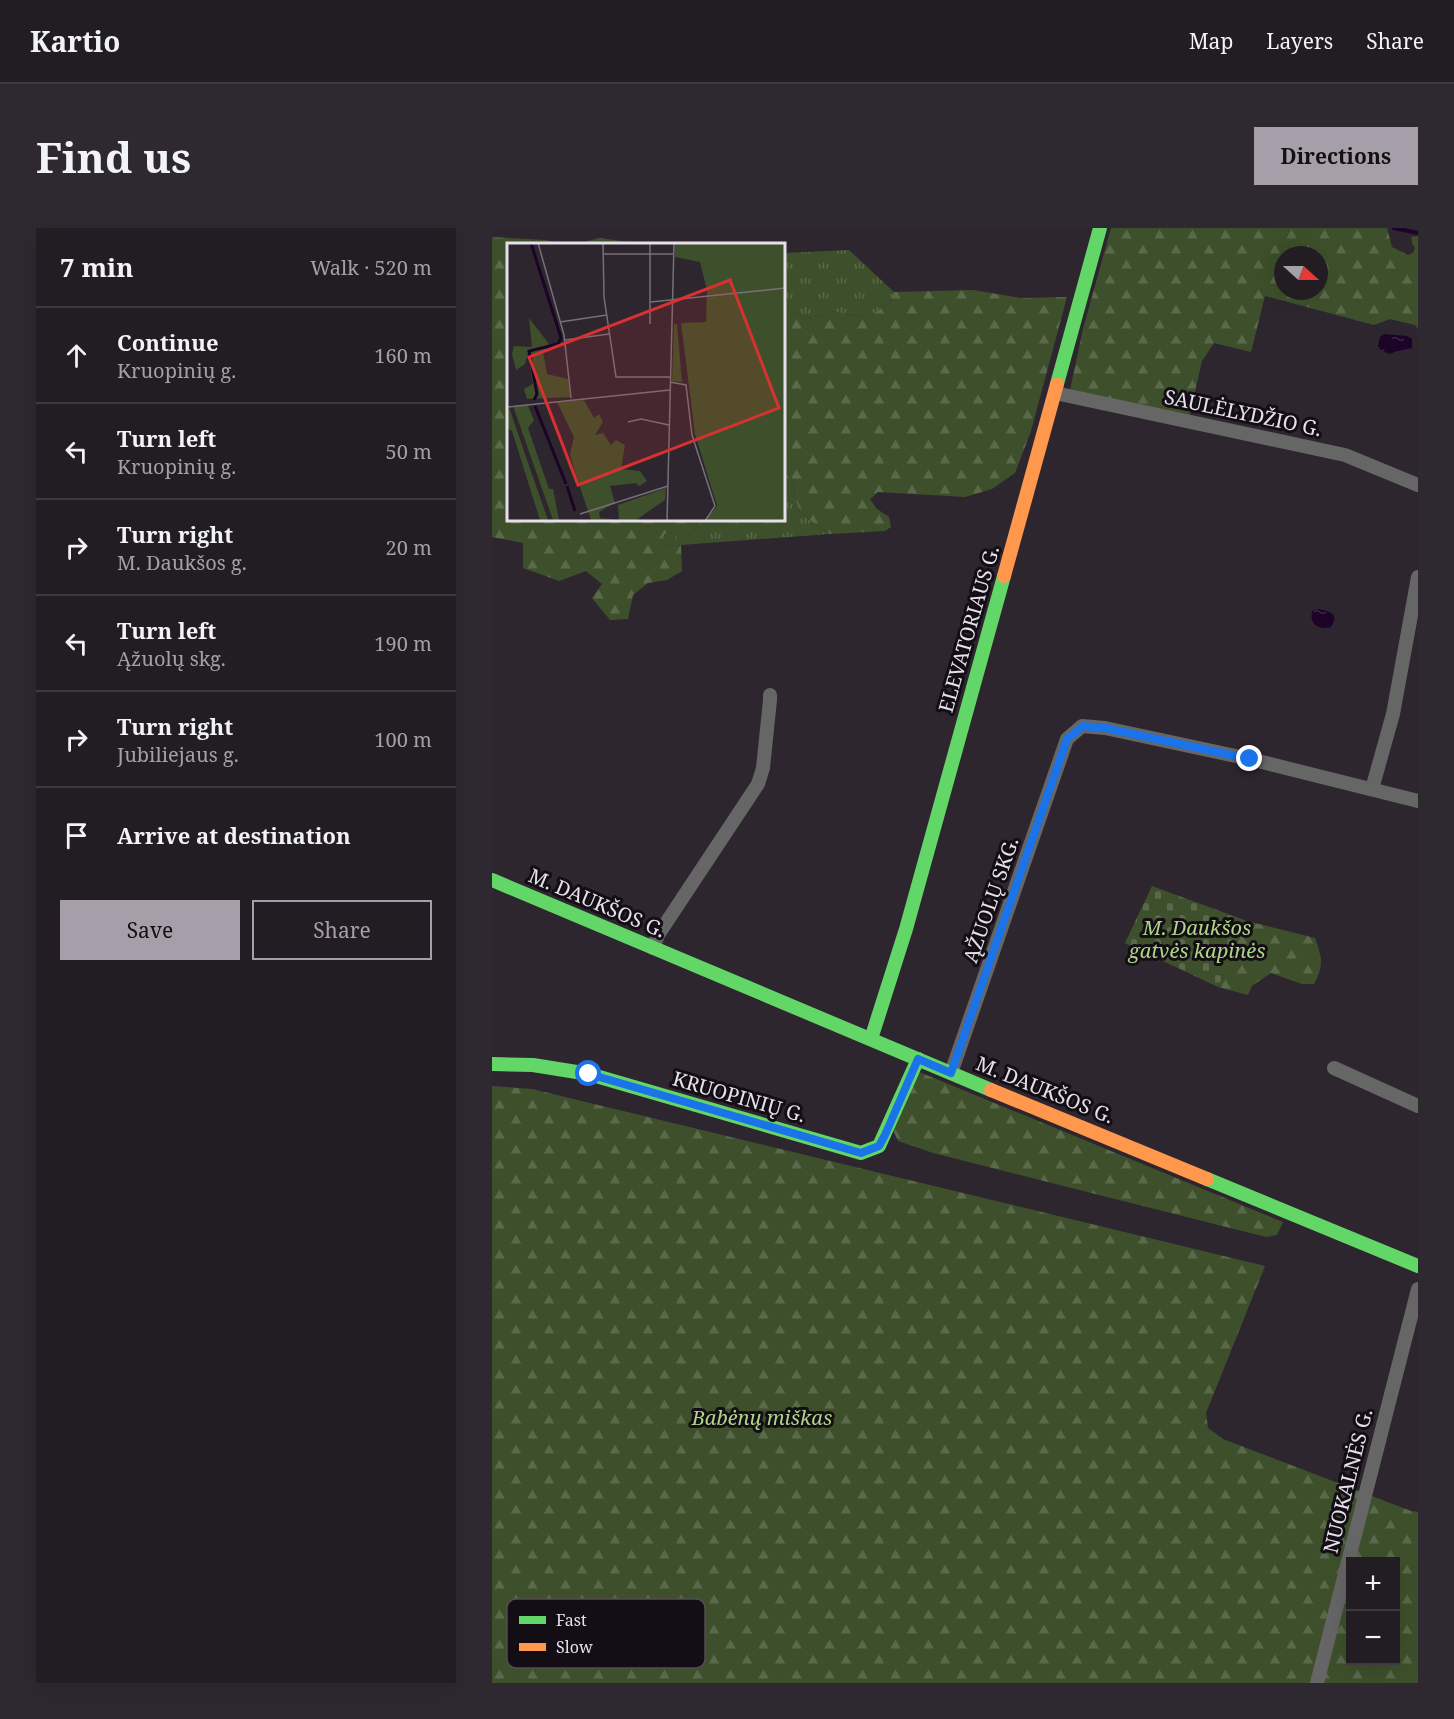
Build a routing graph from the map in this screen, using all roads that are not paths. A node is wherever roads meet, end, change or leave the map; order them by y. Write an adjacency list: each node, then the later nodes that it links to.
1 (1100, 228): 2 (street, ELEVATORIAUS G.)
2 (1055, 393): 3 (street, SAULĖLYDŽIO G.); 10 (street, ELEVATORIAUS G.)
3 (1418, 485)
4 (1418, 577): 6 (street)
5 (770, 695): 9 (street)
6 (1372, 789): 7 (street); 14 (street, ĄŽUOLŲ SKG.)
7 (1418, 801)
8 (492, 880): 9 (street, M. DAUKŠOS G.)
9 (653, 948): 10 (street, M. DAUKŠOS G.)
10 (871, 1039): 11 (street, M. DAUKŠOS G.)
11 (918, 1059): 12 (street, KRUOPINIŲ G.); 14 (street, M. DAUKŠOS G.)
12 (492, 1064)
13 (1334, 1068): 15 (street)
14 (951, 1073): 16 (street, M. DAUKŠOS G.)
15 (1418, 1106)
16 (1418, 1266)
17 (1418, 1289): 18 (street, NUOKALNĖS G.)
18 (1317, 1683)

